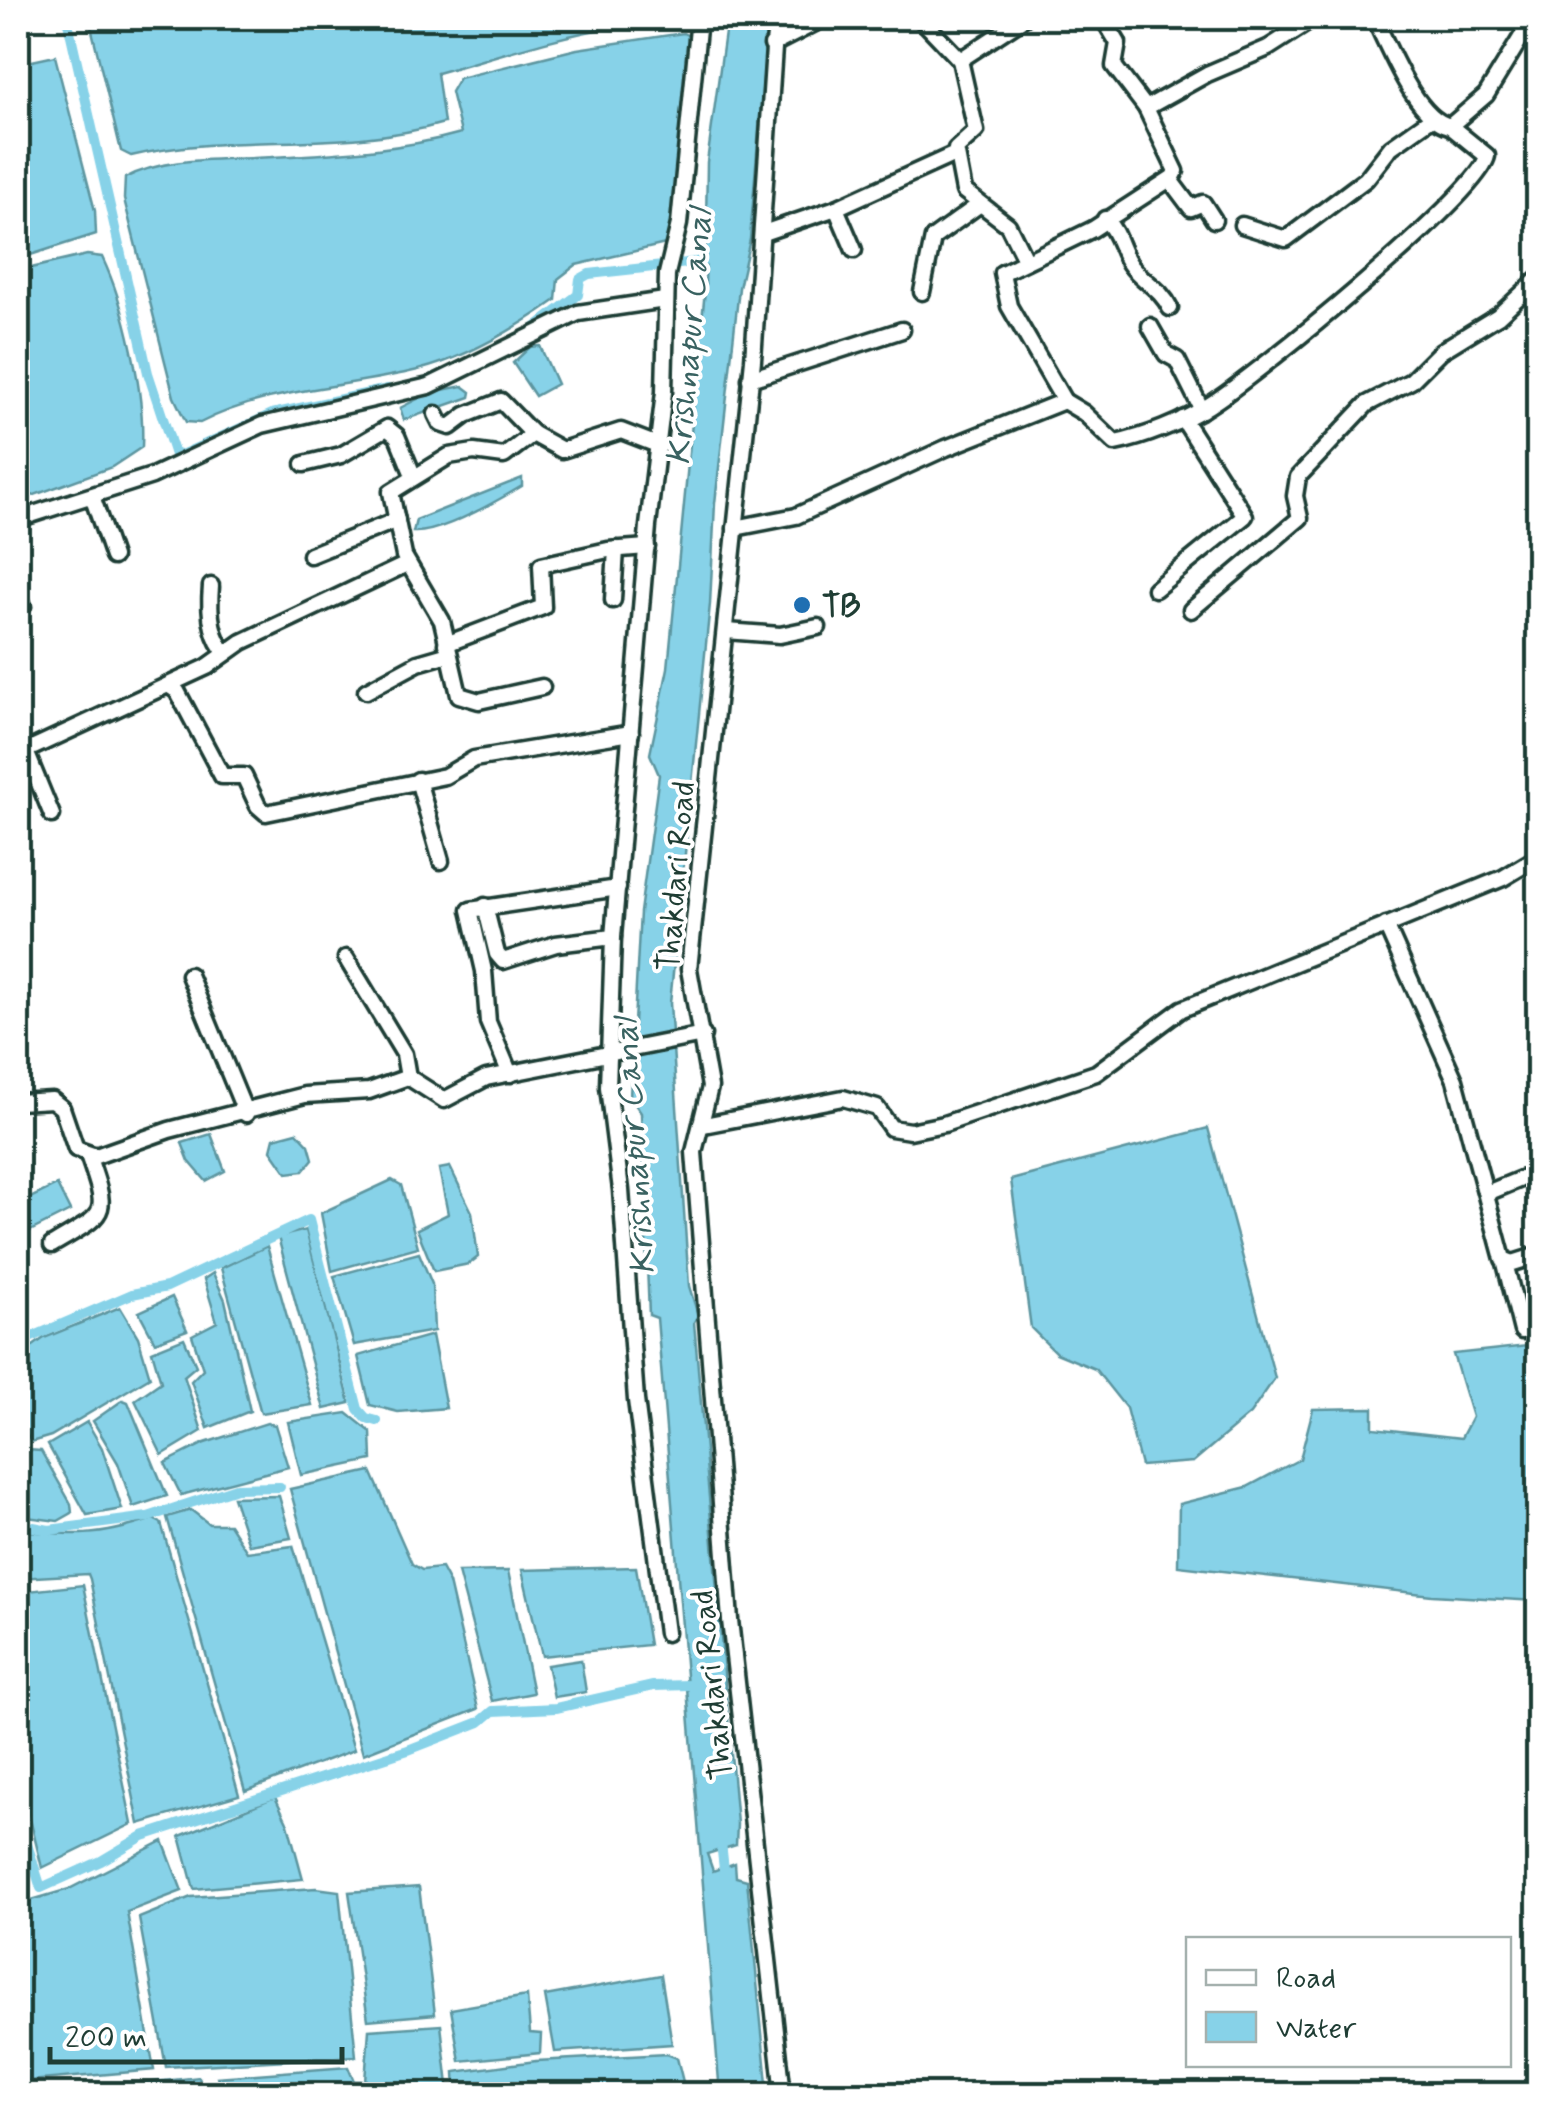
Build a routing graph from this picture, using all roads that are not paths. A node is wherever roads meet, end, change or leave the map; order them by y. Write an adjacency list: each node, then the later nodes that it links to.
1 (699, 18): 27 (street)
2 (776, 18): 10 (street, Thakdari Road)
3 (826, 18): 10 (street)
4 (920, 18): 11 (street)
5 (1103, 18): 12 (street)
6 (1315, 18): 12 (street)
7 (1374, 18): 13 (street)
8 (1532, 18): 14 (street)
9 (1015, 20): 11 (street)
10 (772, 46): 22 (street, Thakdari Road)
11 (960, 60): 15 (street)
12 (1146, 108): 16 (street)
13 (1432, 118): 14 (street); 21 (street)
14 (1450, 126): 33 (street)
15 (956, 154): 17 (street); 18 (street)
16 (1170, 180): 19 (street); 20 (street)
17 (980, 204): 24 (street); 26 (street)
18 (836, 208): 22 (street); 23 (street)
19 (1105, 219): 24 (street); 28 (street)
20 (1214, 220)
21 (1242, 224)
22 (763, 233): 31 (street, Thakdari Road)
23 (854, 250)
24 (1026, 261): 32 (street)
25 (1538, 279): 52 (street)
26 (922, 292)
27 (665, 300): 37 (street); 40 (street)
28 (1170, 308)
29 (1150, 326): 33 (street)
30 (902, 330): 31 (street)
31 (750, 379): 43 (street, Thakdari Road)
32 (1064, 401): 35 (street); 43 (street)
33 (1202, 410): 35 (street)
34 (436, 414): 36 (street)
35 (1183, 418): 50 (street)
36 (533, 434): 37 (street); 39 (street)
37 (660, 446): 44 (street)
38 (304, 464): 39 (street)
39 (412, 475): 42 (street)
40 (92, 496): 41 (street); 47 (street)
41 (18, 518)
42 (397, 520): 46 (street); 48 (street)
43 (736, 528): 54 (street, Thakdari Road)
44 (647, 547): 45 (street); 60 (street)
45 (616, 549): 51 (street); 55 (street)
46 (310, 555)
47 (113, 557)
48 (407, 564): 55 (street); 56 (street)
49 (210, 586): 56 (street)
50 (1155, 589)
51 (613, 600)
52 (1191, 610)
53 (818, 627): 54 (street)
54 (726, 631): 72 (street, Thakdari Road)
55 (448, 649): 58 (street); 59 (street)
56 (226, 654): 57 (street)
57 (168, 684): 61 (street); 62 (street)
58 (542, 687)
59 (366, 691)
60 (632, 733): 62 (street); 66 (street)
61 (21, 748): 63 (street)
62 (418, 780): 65 (street)
63 (52, 815)
64 (1538, 857): 68 (street)
65 (442, 861)
66 (618, 888): 67 (street); 69 (street)
67 (485, 906): 69 (street); 74 (street)
68 (1386, 925): 78 (street); 81 (street)
69 (613, 937): 73 (street)
70 (346, 958): 75 (street)
71 (189, 974): 77 (street)
72 (695, 1036): 73 (street); 78 (street, Thakdari Road)
73 (618, 1052): 74 (street); 86 (street)
74 (510, 1074): 75 (street)
75 (408, 1077): 77 (street)
76 (18, 1102): 79 (street)
77 (246, 1114): 79 (street)
78 (704, 1125): 87 (street, Thakdari Road)
79 (88, 1156): 82 (street)
80 (1538, 1172): 81 (street)
81 (1487, 1193): 84 (street)
82 (52, 1246)
83 (1538, 1255): 84 (street)
84 (1505, 1263): 85 (street)
85 (1522, 1331)
86 (666, 1633)
87 (783, 2094)

